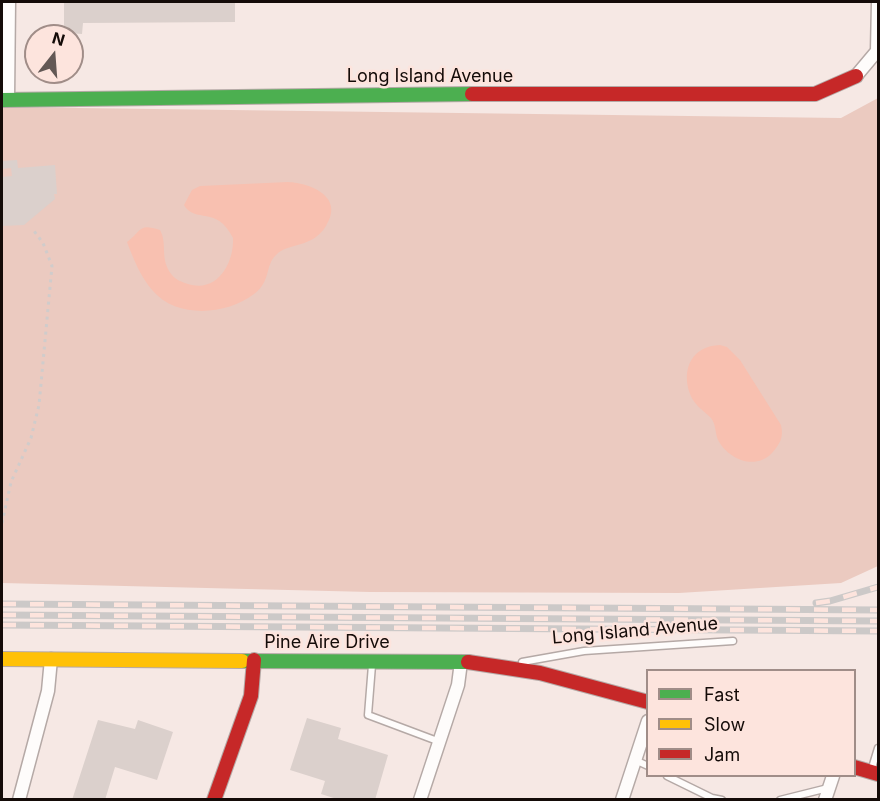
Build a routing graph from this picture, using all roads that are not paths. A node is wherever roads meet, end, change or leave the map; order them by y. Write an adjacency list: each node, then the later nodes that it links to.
1 (9, 2): 4 (street)
2 (878, 2): 3 (street)
3 (856, 76): 4 (street, Long Island Avenue)
4 (5, 100)
5 (733, 641): 11 (lane, Long Island Avenue)
6 (2, 659): 7 (street, Pine Aire Drive)
7 (51, 659): 8 (street, Pine Aire Drive); 23 (street)
8 (254, 660): 9 (street, Pine Aire Drive); 24 (street)
9 (372, 661): 10 (street, Pine Aire Drive); 14 (lane)
10 (461, 662): 11 (street, Pine Aire Drive); 14 (street)
11 (505, 665): 12 (street, Pine Aire Drive)
12 (646, 701)
13 (646, 727): 16 (street)
14 (440, 742): 25 (street)
15 (879, 748): 19 (lane)
16 (635, 760): 17 (lane); 26 (street)
17 (646, 765)
18 (856, 767): 19 (street)
19 (875, 773)
20 (669, 777): 27 (lane)
21 (832, 777): 22 (street)
22 (827, 794): 28 (lane)
23 (19, 800)
24 (214, 800)
25 (420, 800)
26 (622, 800)
27 (722, 800)
28 (780, 800)

